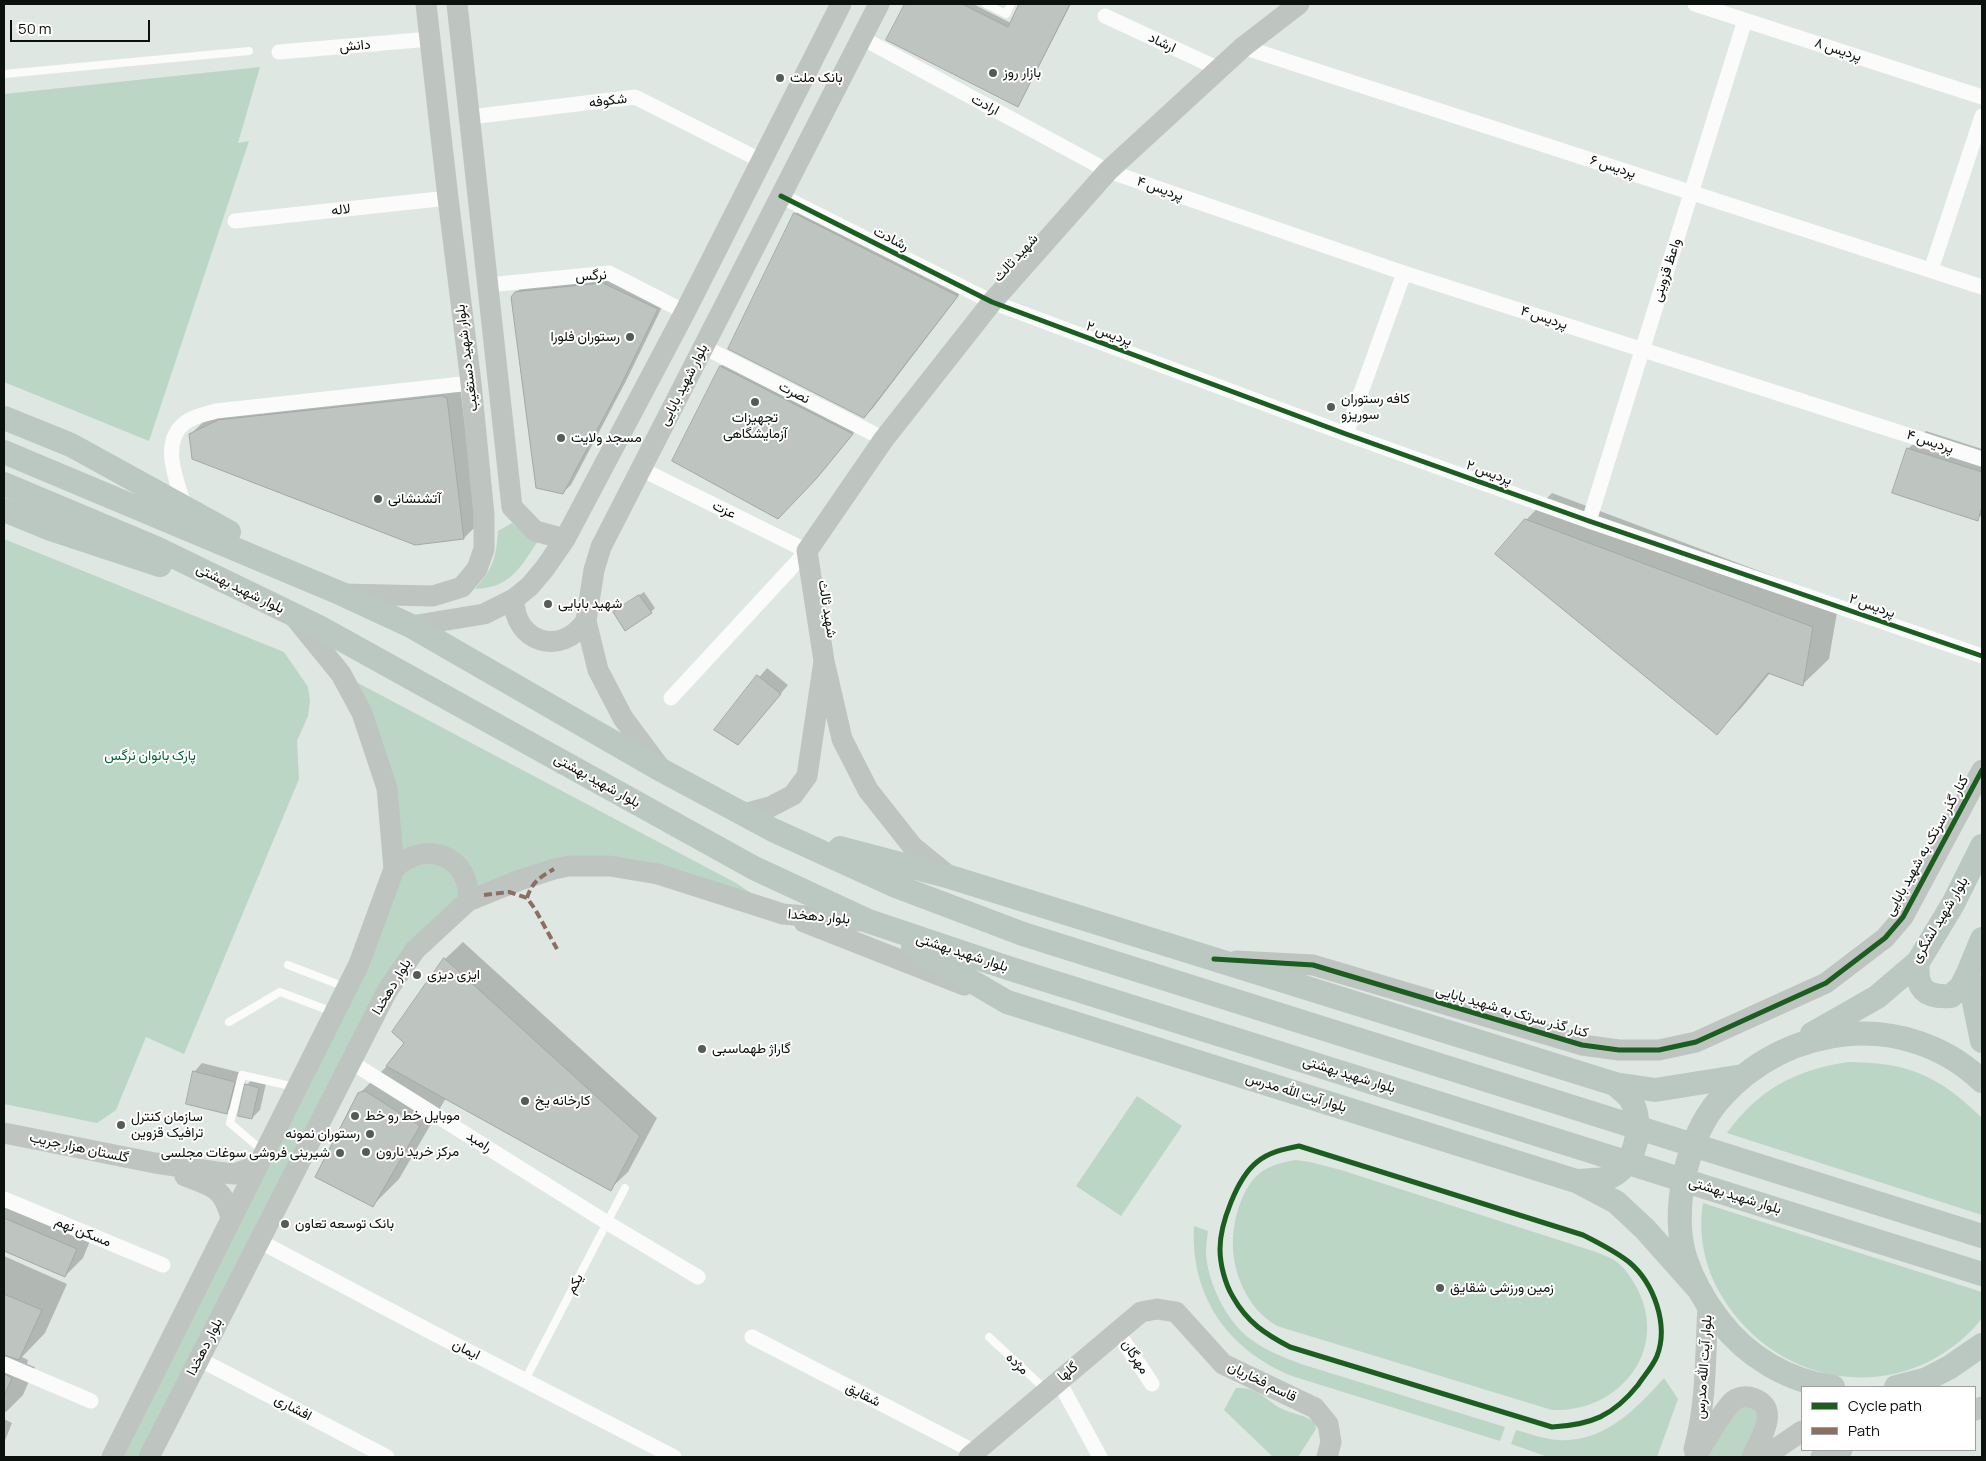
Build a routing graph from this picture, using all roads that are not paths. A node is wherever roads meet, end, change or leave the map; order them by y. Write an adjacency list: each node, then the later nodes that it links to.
1 (426, 4): 12 (main road, بلوار شهید دستغیب)
2 (457, 4): 20 (main road, بلوار شهید دستغیب)
3 (842, 4): 21 (main road)
4 (879, 4): 11 (main road, بلوار شهید بابایی)
5 (986, 4): 6 (lane)
6 (1011, 4)
7 (1299, 4): 13 (main road, شهید ثالث)
8 (1695, 4): 10 (street, پردیس ۸)
9 (1105, 16): 16 (street, ارشاد)
10 (1745, 20): 18 (street, پردیس ۸); 23 (street, واعظ قزوینی)
11 (862, 38): 22 (street, ارادت); 24 (main road, بلوار شهید بابایی)
12 (430, 39): 15 (street, دانش); 25 (main road, بلوار شهید دستغیب)
13 (1243, 47): 16 (main road, شهید ثالث); 23 (street, پردیس ۶)
14 (249, 52): 17 (lane)
15 (279, 52)
16 (1219, 69): 22 (main road, شهید ثالث)
17 (4, 74)
18 (1982, 97)
19 (1982, 116): 27 (street)
20 (470, 117): 21 (street, شکوفه); 29 (main road, بلوار شهید دستغیب)
21 (762, 161): 32 (main road)
22 (1108, 171): 28 (street, پردیس ۴); 31 (main road, شهید ثالث)
23 (1692, 193): 27 (street, پردیس ۶); 34 (street, واعظ قزوینی)
24 (781, 196): 31 (street, رشادت); 33 (main road, بلوار شهید بابایی)
25 (448, 198): 26 (street, لاله); 35 (main road, بلوار شهید دستغیب)
26 (235, 221)
27 (1931, 270): 30 (street, پردیس ۶)
28 (1404, 274): 34 (street, پردیس ۴); 37 (street)
29 (488, 285): 32 (street, نرگس); 43 (main road, بلوار شهید دستغیب)
30 (1982, 286)
31 (992, 302): 37 (street, پردیس ۲); 38 (main road, شهید ثالث)
32 (685, 312): 48 (main road)
33 (704, 347): 38 (street, نصرت); 41 (main road, بلوار شهید بابایی)
34 (1641, 350): 40 (street, پردیس ۴); 47 (street, واعظ قزوینی)
35 (471, 383): 45 (street); 46 (main road, بلوار شهید دستغیب)
36 (4, 418): 45 (main road)
37 (1346, 434): 47 (street, پردیس ۲)
38 (884, 440): 49 (main road, شهید ثالث)
39 (4, 452): 45 (main road)
40 (1982, 459)
41 (641, 469): 49 (street, عزت); 54 (main road, بلوار شهید بابایی)
42 (4, 484): 51 (main road, بلوار شهید بهشتی)
43 (512, 507): 46 (main road); 48 (main road)
44 (4, 510): 51 (main road)
45 (179, 515): 50 (main road)
46 (484, 515): 50 (main road, بلوار شهید دستغیب)
47 (1589, 521): 56 (street, پردیس ۲)
48 (565, 538): 52 (main road)
49 (807, 551): 57 (main road, شهید ثالث); 58 (street, شهید ثالث)
50 (342, 594): 55 (main road)
51 (252, 595): 53 (main road, بلوار شهید بهشتی)
52 (514, 599): 54 (main road); 55 (main road)
53 (293, 614): 64 (main road); 68 (main road, بلوار شهید بهشتی)
54 (586, 621): 60 (main road, بلوار شهید بابایی)
55 (411, 626): 60 (main road)
56 (1982, 656)
57 (824, 661): 61 (main road, شهید ثالث); 65 (main road, شهید ثالث)
58 (670, 698)
59 (1982, 770): 70 (main road, کنار گذر سرتک به شهید بابایی)
60 (663, 771): 61 (main road)
61 (744, 814): 62 (main road)
62 (773, 830): 65 (main road); 93 (main road)
63 (1982, 846): 71 (main road, بلوار شهید لشگری)
64 (394, 869): 66 (main road); 74 (main road)
65 (950, 877): 70 (main road)
66 (468, 901): 67 (main road, بلوار دهخدا); 80 (main road, بلوار دهخدا)
67 (783, 914): 68 (main road, بلوار دهخدا); 75 (main road)
68 (868, 921): 75 (main road, بلوار آیت الله مدرس); 96 (main road, بلوار شهید بهشتی)
69 (1982, 939): 73 (main road)
70 (1214, 959): 83 (main road)
71 (1918, 962): 73 (main road); 79 (main road, بلوار شهید لشگری)
72 (288, 965): 74 (lane)
73 (1968, 973): 78 (main road)
74 (347, 988): 76 (main road)
75 (1007, 1002): 88 (main road, بلوار آیت الله مدرس)
76 (335, 1013): 77 (lane); 84 (main road)
77 (228, 1022)
78 (1982, 1041)
79 (1787, 1048): 81 (main road); 82 (main road)
80 (351, 1062): 92 (street, رامبد); 94 (main road, بلوار دهخدا)
81 (1744, 1076): 83 (main road); 98 (main road)
82 (1982, 1081)
83 (1615, 1084): 88 (main road)
84 (297, 1087): 86 (main road); 86 (lane)
85 (4, 1133): 87 (main road, گلستان هزار جریب)
86 (261, 1160): 87 (main road); 91 (main road)
87 (155, 1163): 91 (main road)
88 (1576, 1181): 98 (main road, بلوار آیت الله مدرس)
89 (625, 1188): 92 (lane, یکم)
90 (4, 1199): 95 (street, مسکن نهم)
91 (231, 1218): 117 (main road)
92 (606, 1222): 97 (street, رامبد); 108 (lane, یکم)
93 (1982, 1236)
94 (259, 1241): 104 (main road, بلوار دهخدا); 108 (street, ایمان)
95 (163, 1265)
96 (1982, 1274)
97 (698, 1277)
98 (1705, 1299): 111 (main road); 123 (main road, بلوار آیت الله مدرس)
99 (1176, 1312): 100 (main road, گلها); 122 (main road, قاسم فخاریان)
100 (1118, 1331): 109 (street, مهرگان); 110 (main road, گلها)
101 (752, 1337): 116 (street, شقایق)
102 (989, 1337): 110 (lane, مژده)
103 (1982, 1346): 107 (main road)
104 (199, 1359): 118 (main road, بلوار دهخدا); 119 (street, افشاری)
105 (1982, 1361): 107 (main road)
106 (4, 1364): 113 (street)
107 (1950, 1367): 112 (main road)
108 (525, 1380): 120 (street, ایمان)
109 (1152, 1384)
110 (1052, 1385): 116 (main road, گلها); 121 (street)
111 (1826, 1386)
112 (1900, 1386)
113 (91, 1401)
114 (1801, 1432): 126 (main road)
115 (1839, 1451): 127 (main road)
116 (972, 1455)
117 (112, 1457)
118 (149, 1457)
119 (387, 1457)
120 (674, 1457)
121 (1100, 1457)
122 (1327, 1457)
123 (1691, 1457)
124 (1696, 1457): 125 (main road)
125 (1752, 1457)
126 (1764, 1457)
127 (1821, 1457)

